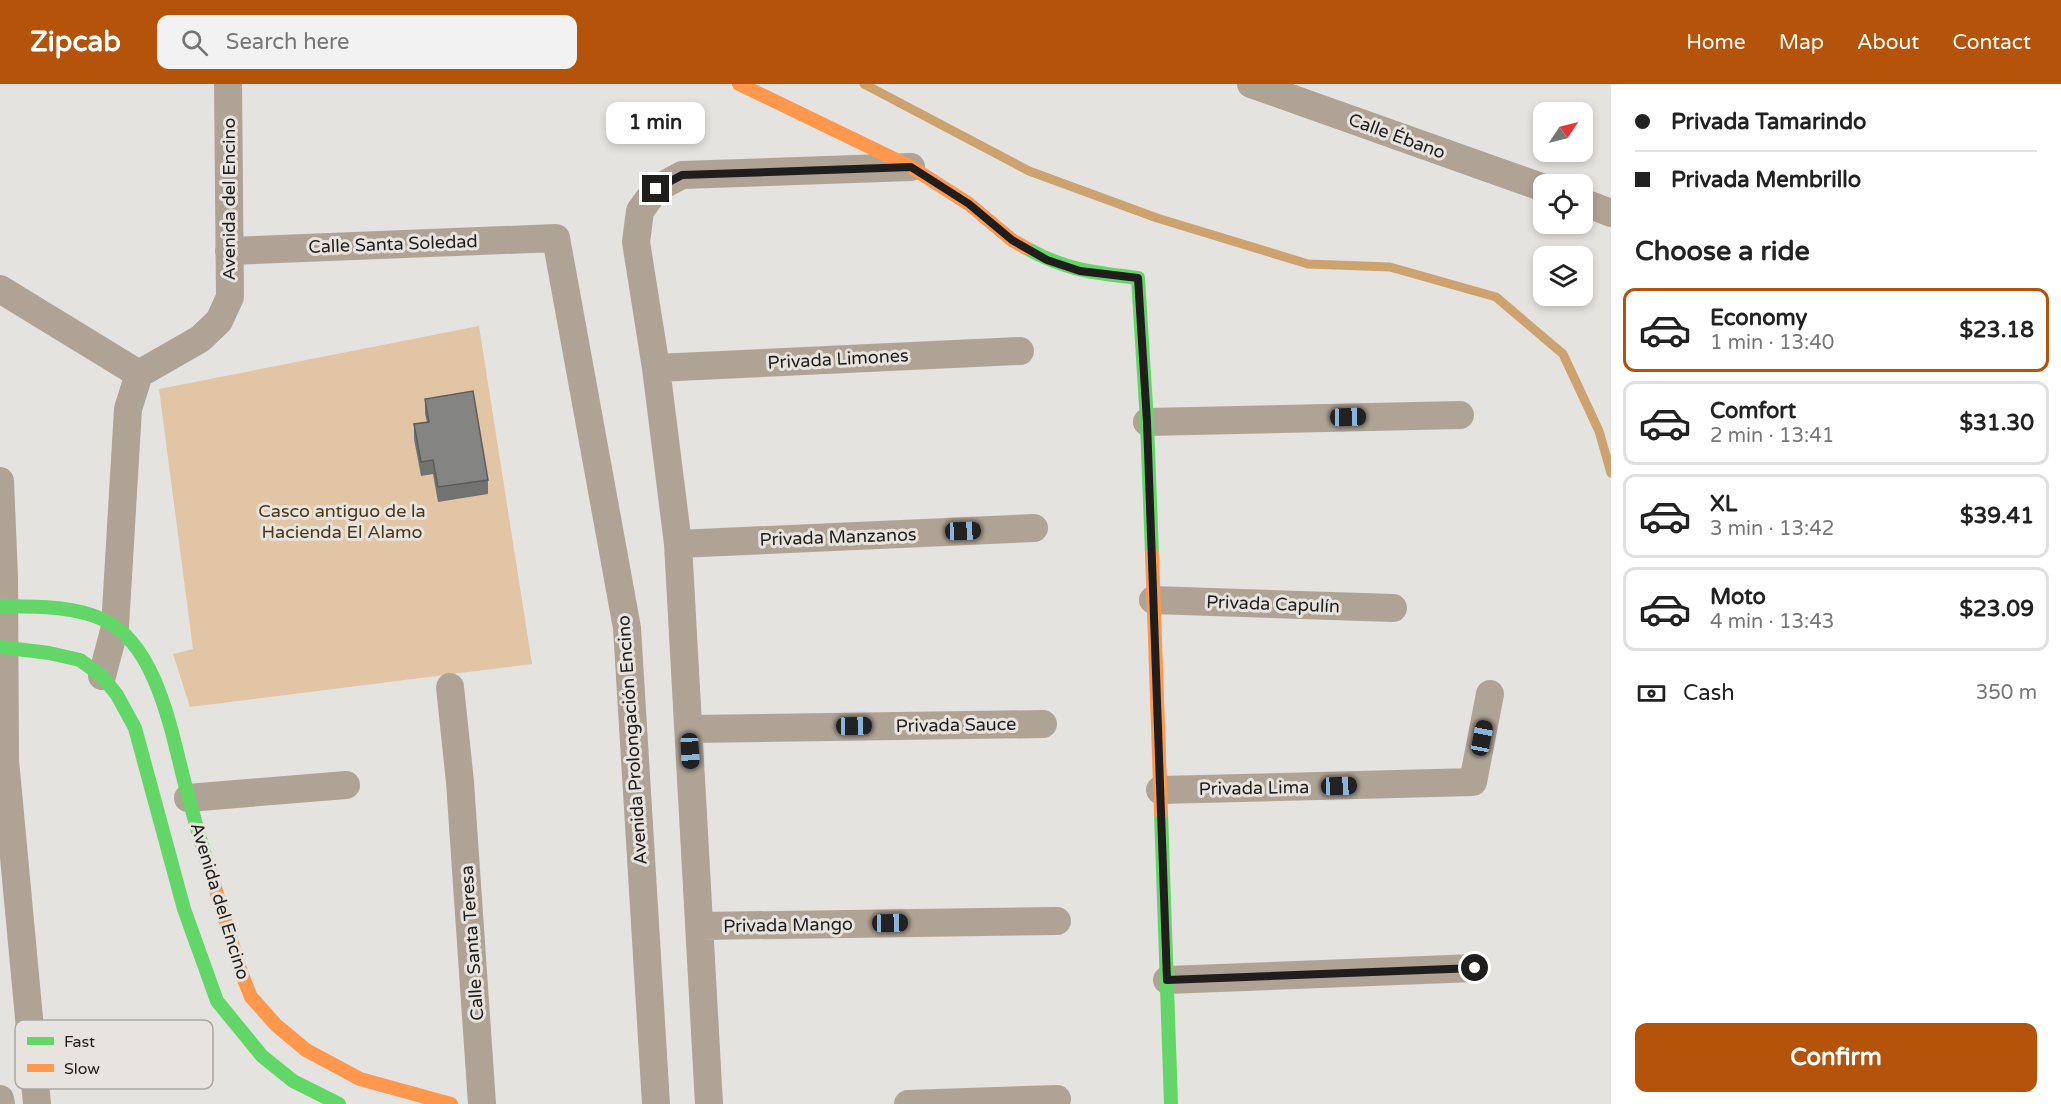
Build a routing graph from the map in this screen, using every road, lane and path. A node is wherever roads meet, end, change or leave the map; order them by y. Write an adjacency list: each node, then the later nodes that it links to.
1 (228, 84): 9 (street, Avenida del Encino)
2 (739, 84): 4 (street)
3 (1251, 84): 5 (street, Calle Ébano)
4 (911, 167): 12 (street); 15 (street)
5 (1533, 184)
6 (1593, 206): 7 (street)
7 (1611, 213)
8 (556, 238): 9 (street, Calle Santa Soledad); 46 (street, Avenida Prolongación Encino)
9 (229, 251): 13 (street, Avenida del Encino)
10 (0, 289): 13 (street)
11 (1020, 351): 12 (street, Privada Limones)
12 (656, 368): 18 (street)
13 (139, 374): 22 (street)
14 (1460, 415): 15 (street)
15 (1147, 422): 19 (street)
16 (0, 481): 20 (street)
17 (1034, 528): 18 (street, Privada Manzanos)
18 (678, 544): 28 (street)
19 (1153, 600): 21 (street, Privada Capulín); 30 (street)
20 (2, 606): 22 (street, Avenida del Encino); 23 (street)
21 (1393, 608)
22 (115, 627): 24 (street); 31 (street, Avenida del Encino)
23 (2, 647): 24 (street, Avenida del Encino); 36 (street)
24 (102, 676): 43 (street, Avenida del Encino)
25 (450, 687): 45 (street, Calle Santa Teresa)
26 (1491, 694): 30 (street, Privada Lima)
27 (1043, 724): 28 (street, Privada Sauce)
28 (689, 729): 33 (street)
29 (346, 785): 31 (street)
30 (1160, 790): 35 (street)
31 (188, 798): 44 (street, Avenida del Encino)
32 (1057, 921): 33 (street, Privada Mango)
33 (700, 926): 47 (street)
34 (1475, 968): 35 (street)
35 (1167, 980): 49 (street)
36 (13, 983): 37 (street)
37 (20, 1020)
38 (34, 1089): 42 (street)
39 (0, 1098): 41 (street)
40 (1057, 1100): 48 (street)
41 (0, 1104)
42 (37, 1104)
43 (339, 1104)
44 (451, 1104)
45 (482, 1104)
46 (656, 1104)
47 (709, 1104)
48 (908, 1104)
49 (1171, 1104)

